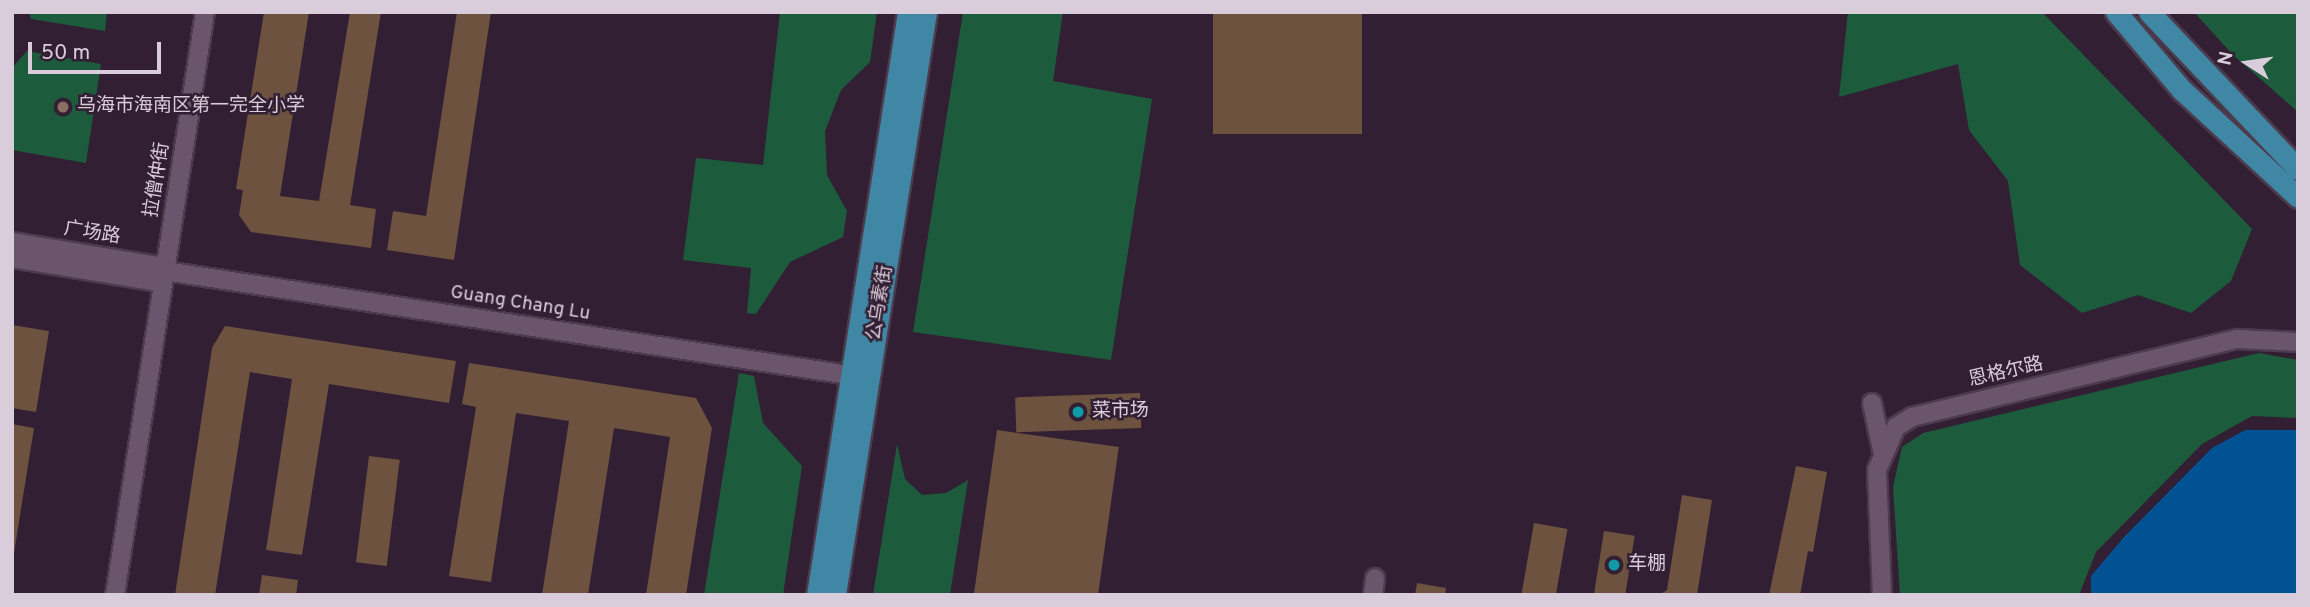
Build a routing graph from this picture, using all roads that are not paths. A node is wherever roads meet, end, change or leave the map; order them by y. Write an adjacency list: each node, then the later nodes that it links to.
1 (205, 12): 12 (street, 拉僧仲街)
2 (908, 12): 14 (main road, 公乌素街)
3 (926, 12): 14 (main road, 公乌素街)
4 (2116, 12): 9 (main road)
5 (2150, 12): 6 (main road)
6 (2204, 73): 7 (main road); 8 (main road)
7 (2298, 151)
8 (2298, 169)
9 (2298, 194)
10 (12, 242): 12 (street, 广场路)
11 (12, 258): 12 (street, 广场路)
12 (164, 274): 14 (street, Guang Chang Lu); 17 (street, 拉僧仲街)
13 (2298, 342): 16 (street, 恩格尔路)
14 (860, 377): 18 (main road, 公乌素街); 19 (main road, 公乌素街)
15 (1872, 403): 16 (street)
16 (1882, 450): 20 (street, 恩格尔路)
17 (115, 595)
18 (817, 595)
19 (835, 595)
20 (1882, 595)

